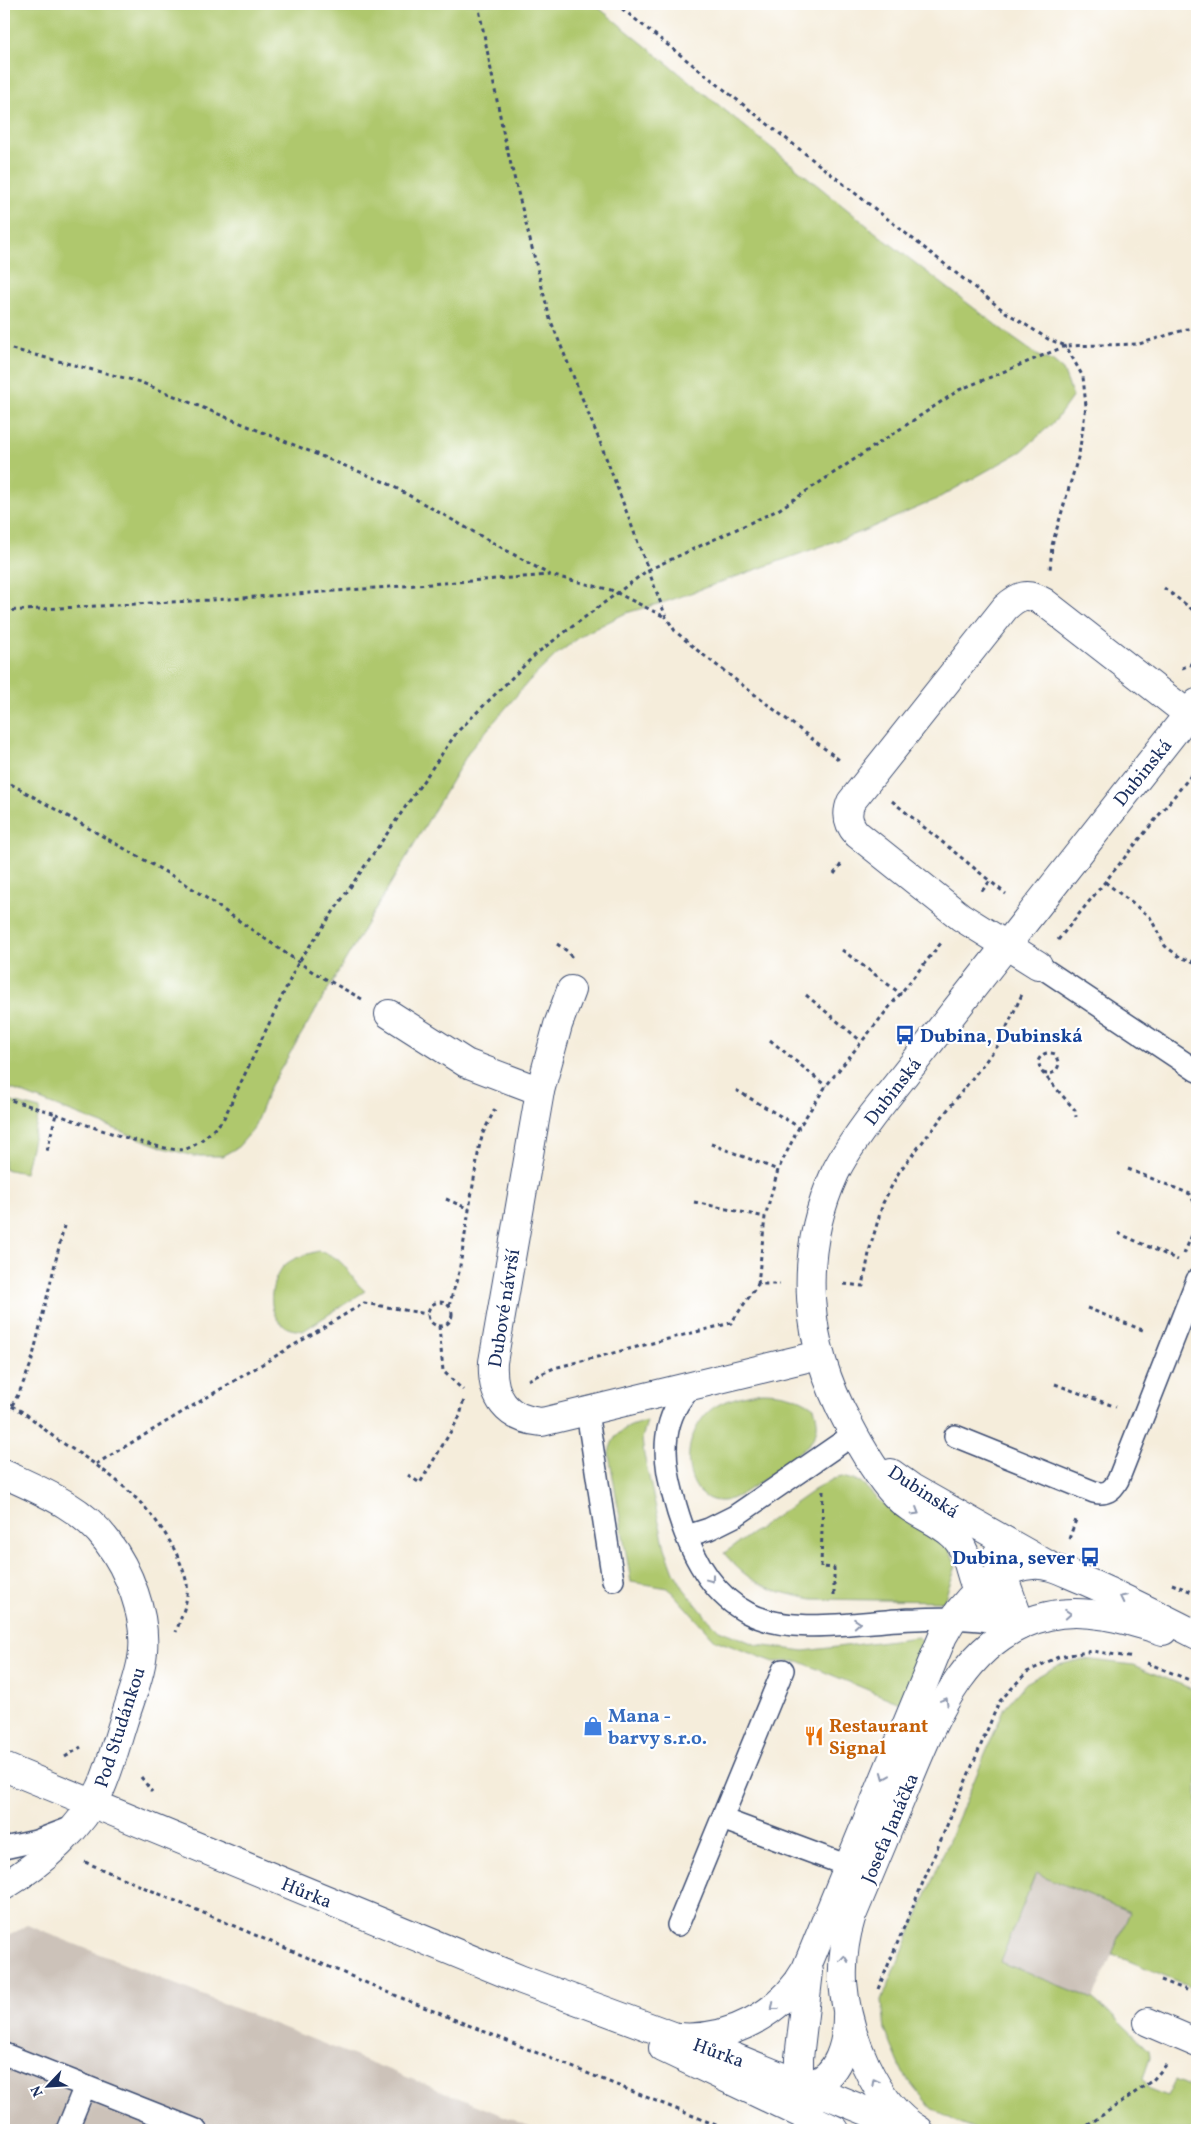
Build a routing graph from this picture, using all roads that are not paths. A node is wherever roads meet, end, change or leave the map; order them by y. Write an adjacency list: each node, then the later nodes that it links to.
1 (1193, 709): 2 (street, Dubinská); 2 (street)
2 (1005, 945): 3 (street); 9 (street, Dubinská)
3 (1033, 975): 6 (lane)
4 (570, 990): 7 (street, Dubové návrší)
5 (389, 1014): 7 (street)
6 (1197, 1070)
7 (540, 1091): 11 (street, Dubové návrší)
8 (1197, 1280): 13 (lane)
9 (819, 1355): 10 (street, Dubové návrší); 12 (street, Dubinská)
10 (692, 1386): 11 (street, Dubové návrší); 16 (lane)
11 (587, 1412): 19 (lane)
12 (854, 1434): 15 (street, Dubinská); 16 (lane); 20 (street, Dubinská, one-way to 20)
13 (954, 1436)
14 (4, 1474): 27 (street, Pod Studánkou)
15 (975, 1524): 17 (street, Dubinská); 18 (street, Dubinská)
16 (687, 1536): 21 (lane, one-way to 21)
17 (1053, 1568): 18 (street, Josefa Janáčka); 23 (street, Josefa Janáčka, one-way to 17)
18 (1004, 1573): 20 (street, Josefa Janáčka); 22 (street)
19 (613, 1580)
20 (978, 1590): 21 (street, Josefa Janáčka); 22 (street, Dubinská)
21 (952, 1619): 22 (lane); 30 (street, Josefa Janáčka, one-way to 30)
22 (1021, 1625): 24 (street, Josefa Janáčka, one-way to 24); 30 (street, Josefa Janáčka, one-way to 22)
23 (1197, 1636)
24 (1197, 1642)
25 (783, 1670): 28 (lane)
26 (4, 1768): 27 (street, Hůrka)
27 (84, 1815): 29 (lane); 31 (street); 34 (street, Hůrka)
28 (722, 1819): 30 (lane); 32 (lane)
29 (4, 1848)
30 (859, 1870): 33 (street, Josefa Janáčka); 35 (street, Josefa Janáčka, one-way to 30)
31 (4, 1886)
32 (678, 1925)
33 (812, 1954): 37 (street, Josefa Janáčka, one-way to 37); 41 (street, Josefa Janáčka)
34 (522, 1980): 37 (street, Hůrka); 40 (street, Hůrka)
35 (847, 2007): 41 (street, Josefa Janáčka); 43 (street, Josefa Janáčka, one-way to 35)
36 (1148, 2022): 38 (street)
37 (676, 2037): 41 (street, Hůrka)
38 (1193, 2041)
39 (4, 2054): 42 (lane)
40 (724, 2078): 41 (street, Josefa Janáčka); 46 (street, Hůrka)
41 (802, 2085): 46 (street, Josefa Janáčka); 47 (street, Hůrka)
42 (85, 2086): 44 (lane); 45 (lane)
43 (930, 2126)
44 (67, 2130)
45 (196, 2130)
46 (836, 2130)
47 (913, 2130)

